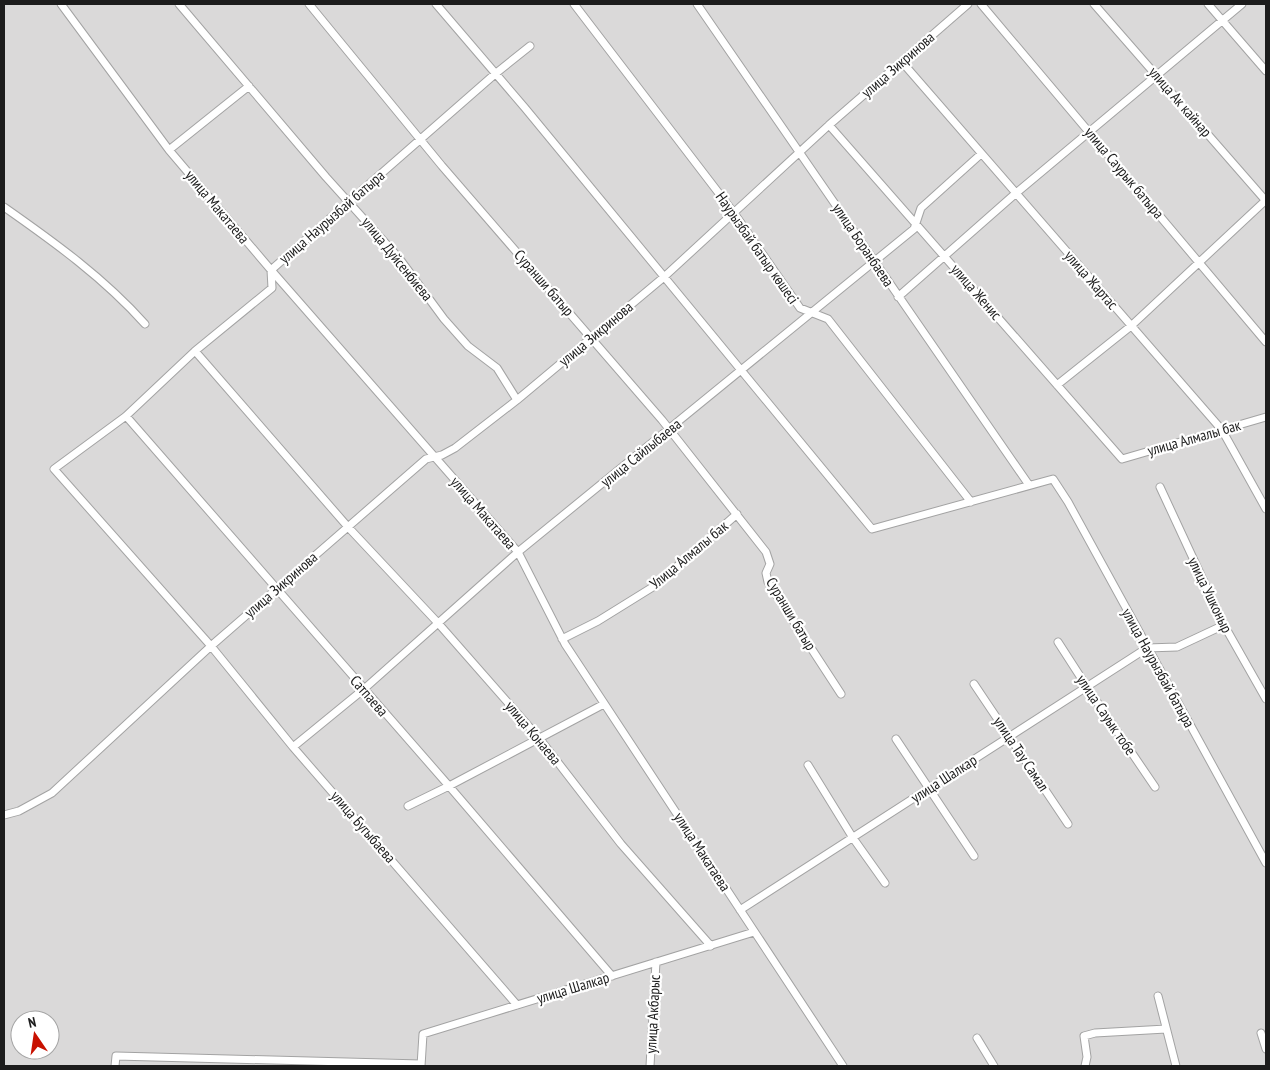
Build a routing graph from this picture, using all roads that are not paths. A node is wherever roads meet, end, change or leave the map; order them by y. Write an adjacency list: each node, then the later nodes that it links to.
1 (60, 4): 22 (street, улица Макатаева)
2 (179, 4): 18 (street, улица Дуйсенбиева)
3 (309, 4): 21 (street, Суранши батыр)
4 (436, 4): 16 (street)
5 (574, 4): 29 (street, Наурызбай батыр көшесі)
6 (698, 4): 23 (street, улица Боранбаева)
7 (968, 4): 14 (street, улица Зикринова)
8 (981, 4): 20 (street, улица Саурык батыра)
9 (1094, 4): 17 (street, улица Ак кайнар)
10 (1208, 4): 12 (street)
11 (1242, 4): 12 (street)
12 (1223, 21): 15 (street); 17 (street)
13 (530, 46): 16 (street, улица Наурызбай батыра)
14 (902, 62): 19 (street, улица Зикринова); 24 (street, улица Жартас)
15 (1266, 71)
16 (496, 74): 21 (street, улица Наурызбай батыра); 35 (street)
17 (1156, 75): 20 (street); 26 (street, улица Ак кайнар)
18 (248, 86): 22 (street); 27 (street, улица Дуйсенбиева)
19 (829, 125): 23 (street, улица Зикринова); 30 (street, улица Женис)
20 (1089, 132): 25 (street); 33 (street, улица Саурык батыра)
21 (422, 140): 27 (street, улица Наурызбай батыра); 40 (street, Суранши батыр)
22 (169, 150): 34 (street, улица Макатаева)
23 (800, 152): 29 (street, улица Зикринова); 32 (street, улица Боранбаева)
24 (980, 154): 25 (street, улица Жартас); 30 (street, улица Сайлыбаева)
25 (1016, 194): 31 (street); 39 (street, улица Жартас)
26 (1266, 200): 33 (street)
27 (349, 202): 34 (street, улица Наурызбай батыра); 45 (street, улица Дуйсенбиева)
28 (4, 207): 38 (street)
29 (734, 213): 35 (street, улица Зикринова); 37 (street, Наурызбай батыр көшесі)
30 (916, 224): 31 (street, улица Женис); 32 (street, улица Сайлыбаева)
31 (944, 256): 36 (street); 44 (street, улица Женис)
32 (875, 262): 36 (street, улица Боранбаева); 37 (street, улица Сайлыбаева)
33 (1198, 262): 39 (street); 41 (street, улица Саурык батыра)
34 (271, 270): 42 (street, улица Наурызбай батыра); 50 (street, улица Макатаева)
35 (664, 277): 40 (street, улица Зикринова); 43 (street)
36 (898, 297): 53 (street, улица Боранбаева)
37 (811, 313): 43 (street, улица Сайлыбаева); 55 (street, Наурызбай батыр көшесі)
38 (145, 324)
39 (1131, 326): 44 (street); 49 (street, улица Жартас)
40 (591, 337): 45 (street, улица Зикринова); 48 (street, Суранши батыр)
41 (1266, 342)
42 (195, 351): 46 (street, улица Наурызбай батыра); 58 (street, улица Конаева)
43 (741, 369): 48 (street, улица Сайлыбаева); 55 (street)
44 (1057, 385): 51 (street, улица Женис)
45 (517, 400): 50 (street, улица Зикринова)
46 (126, 416): 52 (street, улица Наурызбай батыра); 60 (street, Сатпаева)
47 (1266, 417): 49 (street, улица Алмалы бак)
48 (670, 430): 57 (street, Суранши батыр); 59 (street, улица Сайлыбаева)
49 (1222, 430): 51 (street, улица Алмалы бак); 56 (street, улица Жартас)
50 (434, 457): 58 (street, улица Зикринова); 59 (street, улица Макатаева)
51 (1122, 459)
52 (54, 469): 65 (street, улица Бугыбаева)
53 (1029, 485): 55 (street); 66 (street, улица Наурызбай батыра)
54 (1160, 487): 62 (street, улица Ушконыр)
55 (970, 502)
56 (1266, 509)
57 (736, 514): 63 (street, Улица Алмалы бак); 70 (street, Суранши батыр)
58 (348, 527): 60 (street, улица Зикринова); 61 (street, улица Конаева)
59 (518, 552): 61 (street, улица Сайлыбаева); 63 (street, улица Макатаева)
60 (276, 590): 65 (street, улица Зикринова); 69 (street, Сатпаева)
61 (438, 623): 69 (street, улица Сайлыбаева); 74 (street, улица Конаева)
62 (1224, 625): 66 (street); 71 (street, улица Ушконыр)
63 (562, 638): 72 (street, улица Макатаева)
64 (1058, 642): 68 (street, улица Сауык тобе)
65 (211, 646): 76 (street, улица Бугыбаева); 82 (street, улица Зикринова)
66 (1147, 648): 68 (street, улица Шалкар); 86 (street, улица Наурызбай батыра)
67 (974, 684): 73 (street, улица Тау Самал)
68 (1087, 688): 73 (street, улица Шалкар); 79 (street, улица Сауык тобе)
69 (364, 689): 76 (street, улица Сайлыбаева); 78 (street, Сатпаева)
70 (841, 694)
71 (1266, 699)
72 (604, 704): 74 (street); 88 (street, улица Макатаева)
73 (1009, 737): 80 (street, улица Шалкар); 83 (street, улица Тау Самал)
74 (540, 738): 78 (street); 90 (street, улица Конаева)
75 (896, 739): 80 (street)
76 (293, 746): 94 (street, улица Бугыбаева)
77 (808, 765): 84 (street)
78 (449, 786): 81 (street); 92 (street, Сатпаева)
79 (1155, 787)
80 (929, 788): 84 (street, улица Шалкар); 85 (street)
81 (408, 806)
82 (4, 815)
83 (1068, 824)
84 (853, 838): 87 (street); 88 (street, улица Шалкар)
85 (974, 856)
86 (1264, 860)
87 (885, 883)
88 (740, 910): 89 (street, улица Макатаева)
89 (754, 932): 90 (street, улица Шалкар); 102 (street, улица Макатаева)
90 (711, 946): 91 (street, улица Шалкар)
91 (656, 962): 92 (street, улица Шалкар); 101 (street, улица Акбарыс)
92 (612, 976): 94 (street, улица Шалкар)
93 (1158, 996): 95 (street)
94 (517, 1005): 99 (street, улица Шалкар)
95 (1166, 1029): 104 (street); 105 (street)
96 (1261, 1033): 98 (street)
97 (976, 1038): 103 (street)
98 (1266, 1049)
99 (421, 1065): 100 (street)
100 (115, 1066)
101 (650, 1066)
102 (843, 1066)
103 (994, 1066)
104 (1085, 1066)
105 (1176, 1066)

